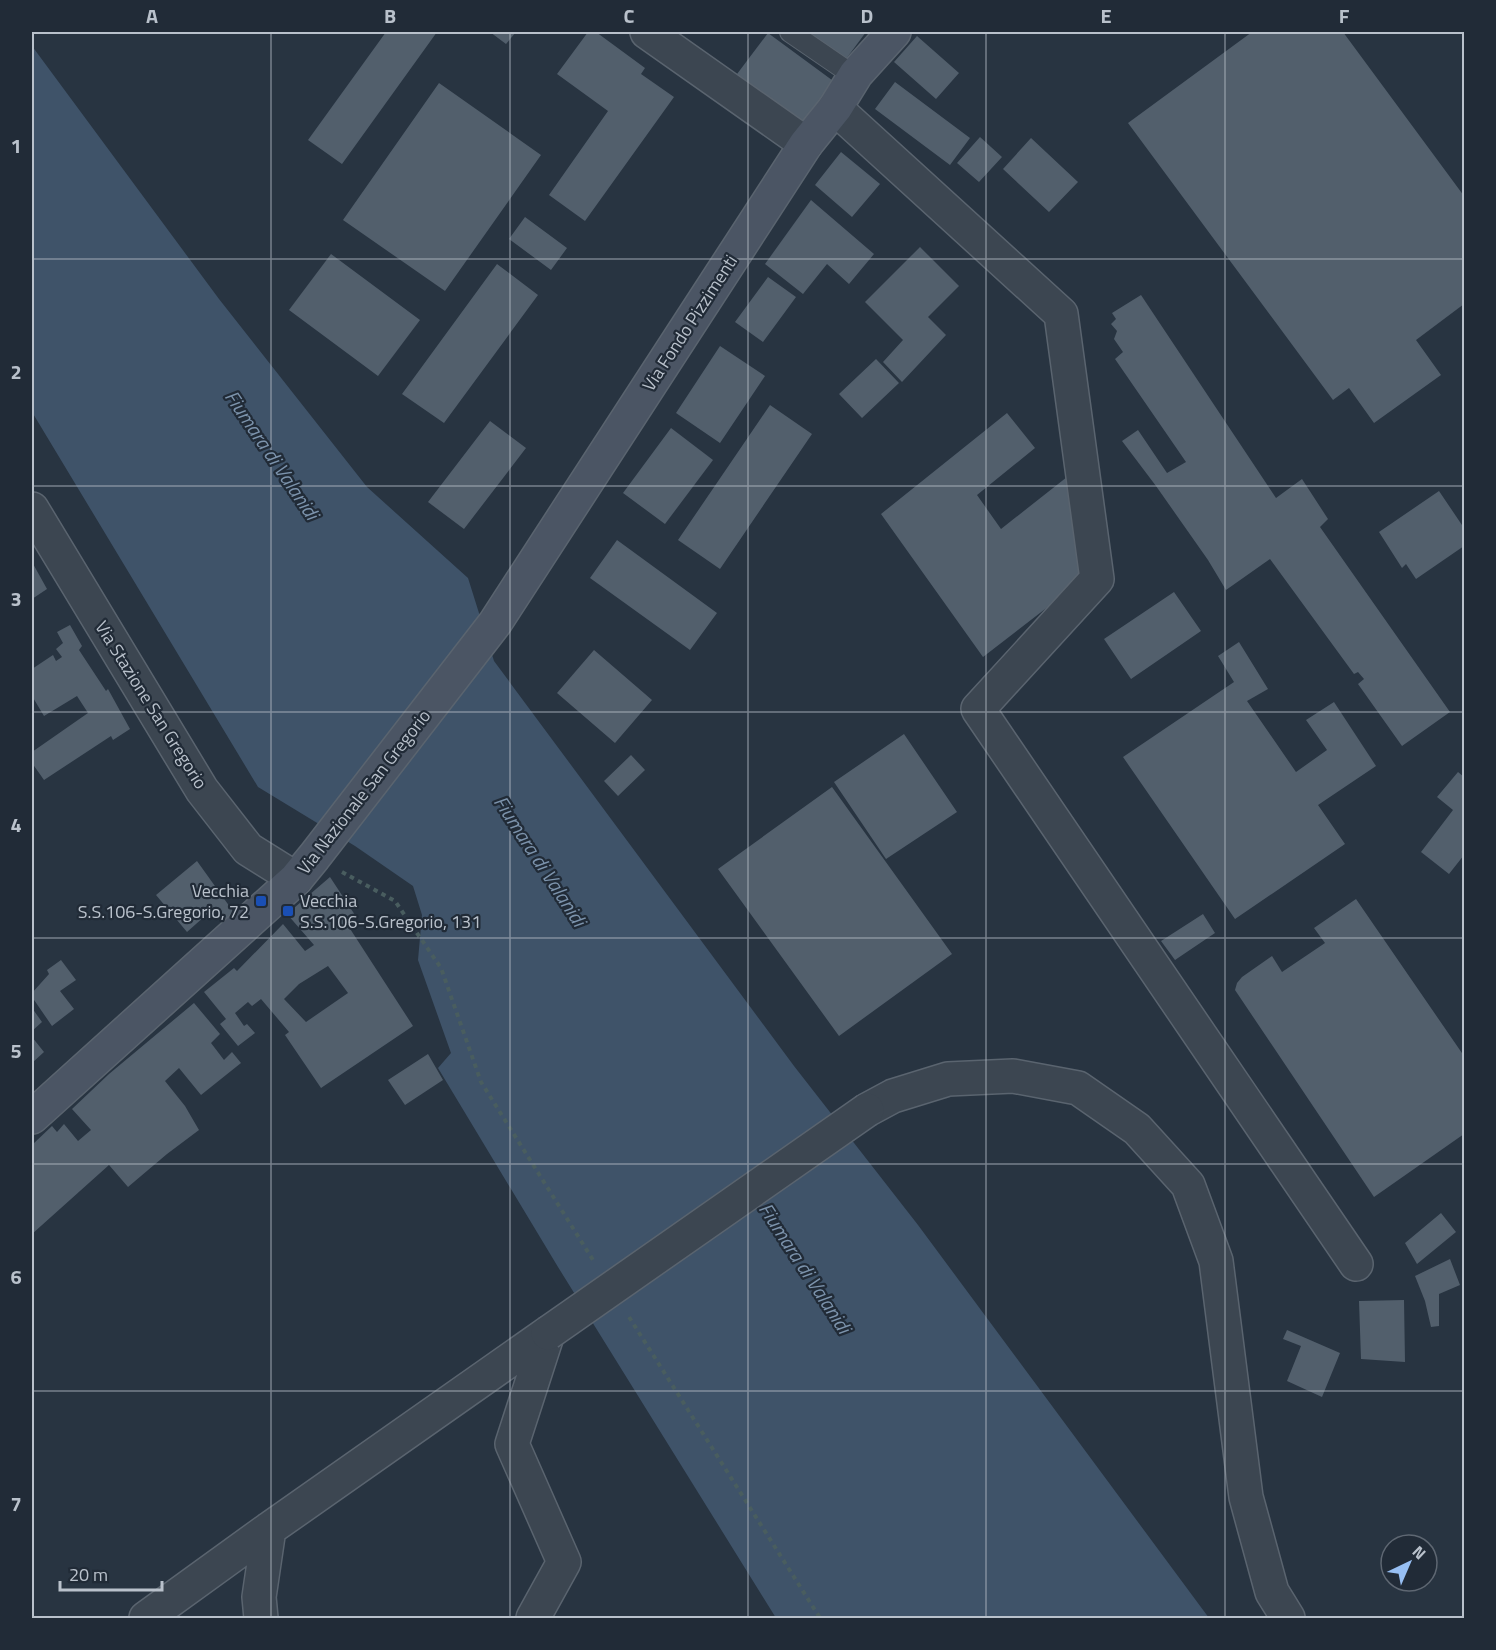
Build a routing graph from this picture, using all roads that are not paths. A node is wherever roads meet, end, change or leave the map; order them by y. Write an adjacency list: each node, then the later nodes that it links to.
1 (647, 32): 6 (street)
2 (790, 32): 4 (lane)
3 (894, 32): 4 (street, Via Fondo Pizzimenti)
4 (856, 74): 5 (street, Via Fondo Pizzimenti)
5 (835, 108): 6 (street, Via Fondo Pizzimenti); 11 (street)
6 (806, 144): 8 (street, Via Fondo Pizzimenti)
7 (32, 509): 9 (street, Via Stazione San Gregorio)
8 (495, 623): 9 (street, Via Nazionale San Gregorio)
9 (310, 861): 10 (street, Via Nazionale San Gregorio)
10 (32, 1117)
11 (1356, 1264)
12 (548, 1333): 13 (street); 16 (street); 17 (street, bridge)
13 (268, 1529): 14 (street); 15 (street)
14 (146, 1618)
15 (261, 1618)
16 (533, 1618)
17 (1288, 1618)

